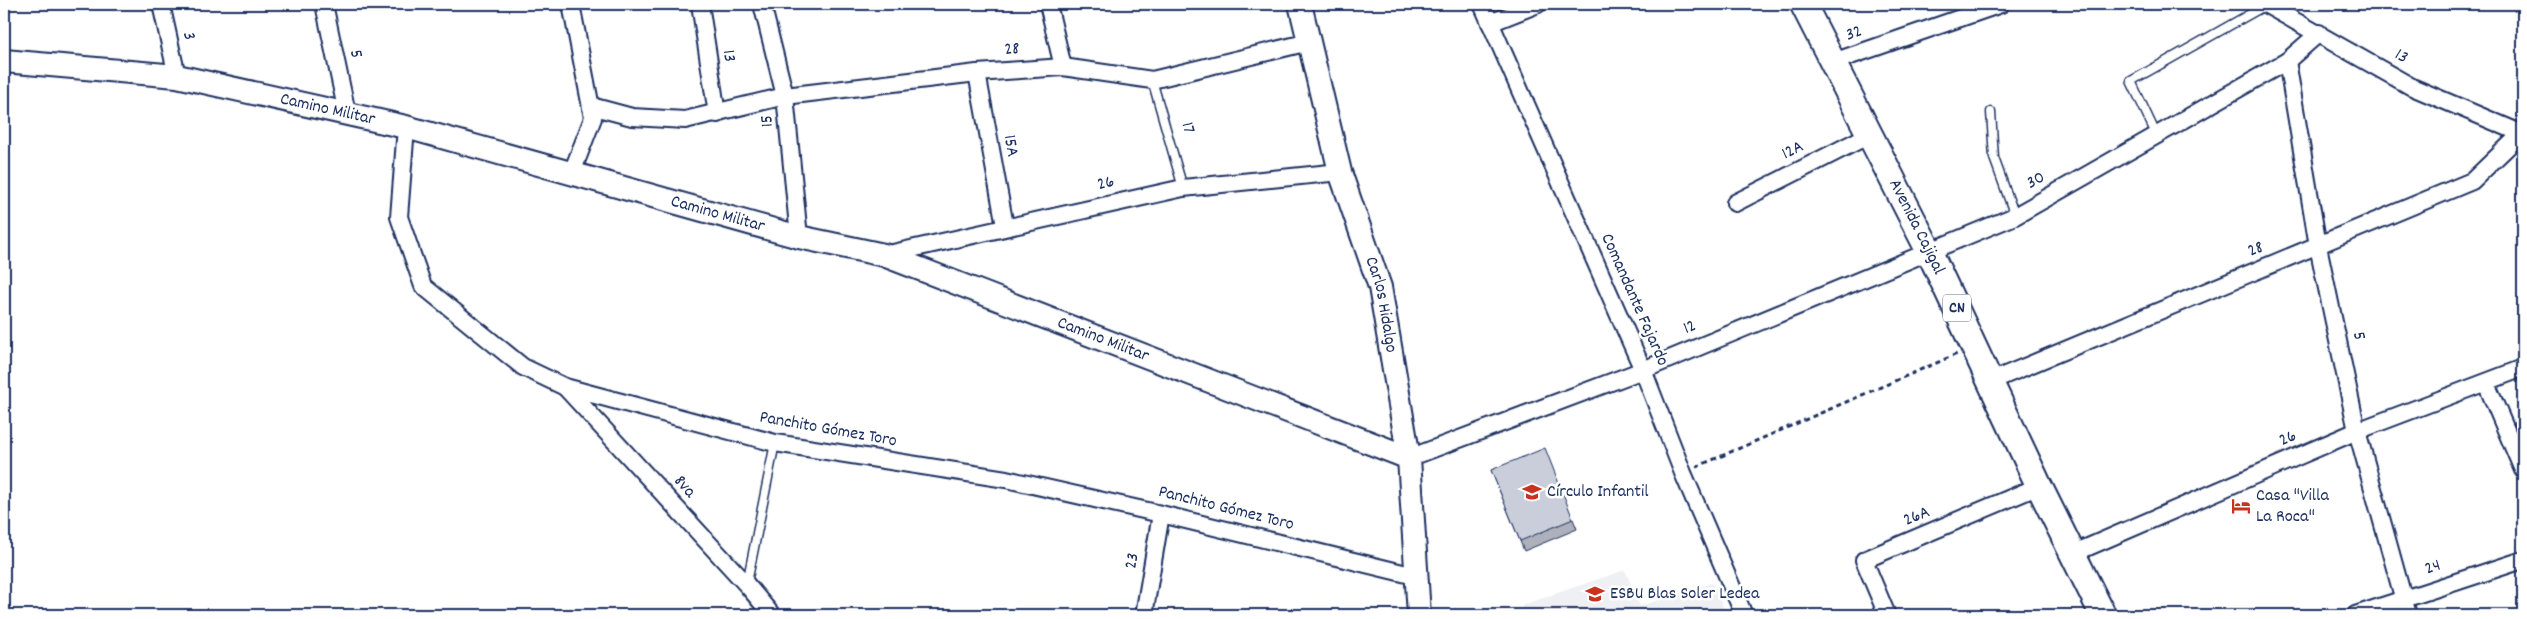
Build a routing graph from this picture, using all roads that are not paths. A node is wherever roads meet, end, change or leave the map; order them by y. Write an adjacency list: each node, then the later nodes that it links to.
1 (161, 4): 22 (street, 3)
2 (324, 4): 27 (street, 5)
3 (571, 4): 25 (street)
4 (700, 4): 28 (street, 13)
5 (762, 4): 24 (street, 15)
6 (1048, 4): 20 (street)
7 (1300, 4): 16 (main road, Carlos Hidalgo)
8 (1482, 4): 14 (street, Comandante Fajardo)
9 (1538, 4): 14 (street)
10 (1803, 4): 19 (main road, Avenida Cajigal / CN)
11 (2001, 4): 13 (street, 32)
12 (2266, 4): 15 (street, 13); 32 (lane)
13 (1978, 8): 19 (street, 32)
14 (1490, 23): 44 (street, Comandante Fajardo)
15 (2320, 33): 18 (street, 30); 30 (street, 13)
16 (1310, 42): 23 (street, 28); 33 (main road, Carlos Hidalgo)
17 (4, 61): 22 (main road, Camino Militar)
18 (2287, 61): 32 (street, 30); 40 (street, 5)
19 (1833, 62): 31 (main road, Avenida Cajigal / CN)
20 (1063, 67): 21 (street, 28); 23 (street, 28)
21 (977, 73): 24 (street, 28); 38 (street, 15A)
22 (177, 76): 27 (main road, Camino Militar)
23 (1152, 80): 35 (lane, 17)
24 (786, 96): 28 (street, 28); 39 (street, 15)
25 (591, 106): 28 (street, 28); 34 (street)
26 (1991, 112): 37 (lane)
27 (347, 113): 29 (main road, Camino Militar)
28 (716, 114)
29 (406, 127): 34 (main road, Camino Militar); 47 (street, Panchito Gómez Toro)
30 (2522, 134): 40 (street, 28)
31 (1869, 135): 36 (street, 12A); 41 (main road, Avenida Cajigal / CN)
32 (2158, 136): 37 (street, 30)
33 (1340, 172): 35 (street, 26); 50 (main road, Carlos Hidalgo)
34 (571, 175): 39 (main road, Camino Militar)
35 (1183, 188): 38 (street, 26)
36 (1735, 202)
37 (2015, 216): 41 (street, 30)
38 (1005, 226): 42 (street, 26)
39 (799, 237): 42 (main road, Camino Militar)
40 (2318, 246): 45 (street, 28); 48 (street, 5)
41 (1929, 251): 44 (street, 12); 45 (main road, Avenida Cajigal / CN)
42 (884, 255): 50 (main road, Camino Militar)
43 (2523, 368): 46 (street, 26)
44 (1643, 370): 50 (street, 12); 62 (street, Comandante Fajardo)
45 (1991, 381): 52 (main road, Avenida Cajigal / CN)
46 (2486, 383): 48 (street, 26); 51 (street)
47 (565, 387): 49 (street, Panchito Gómez Toro); 57 (street, 8va)
48 (2357, 431): 54 (street, 26); 58 (street, 5)
49 (775, 443): 53 (street, Panchito Gómez Toro); 57 (lane)
50 (1409, 458): 56 (main road, Carlos Hidalgo)
51 (2523, 470)
52 (2039, 486): 54 (main road, Avenida Cajigal / CN); 63 (street, 26A)
53 (1161, 514): 56 (street, Panchito Gómez Toro); 60 (street, 23)
54 (2072, 554): 64 (main road, Avenida Cajigal / CN)
55 (2523, 560): 58 (street, 24)
56 (1415, 576): 61 (main road, Carlos Hidalgo)
57 (747, 585): 59 (street, 8va)
58 (2404, 598): 65 (street, 24); 66 (street, 5)
59 (772, 615)
60 (1144, 615)
61 (1419, 615)
62 (1744, 615)
63 (1887, 615)
64 (2103, 615)
65 (2355, 615)
66 (2408, 615)

